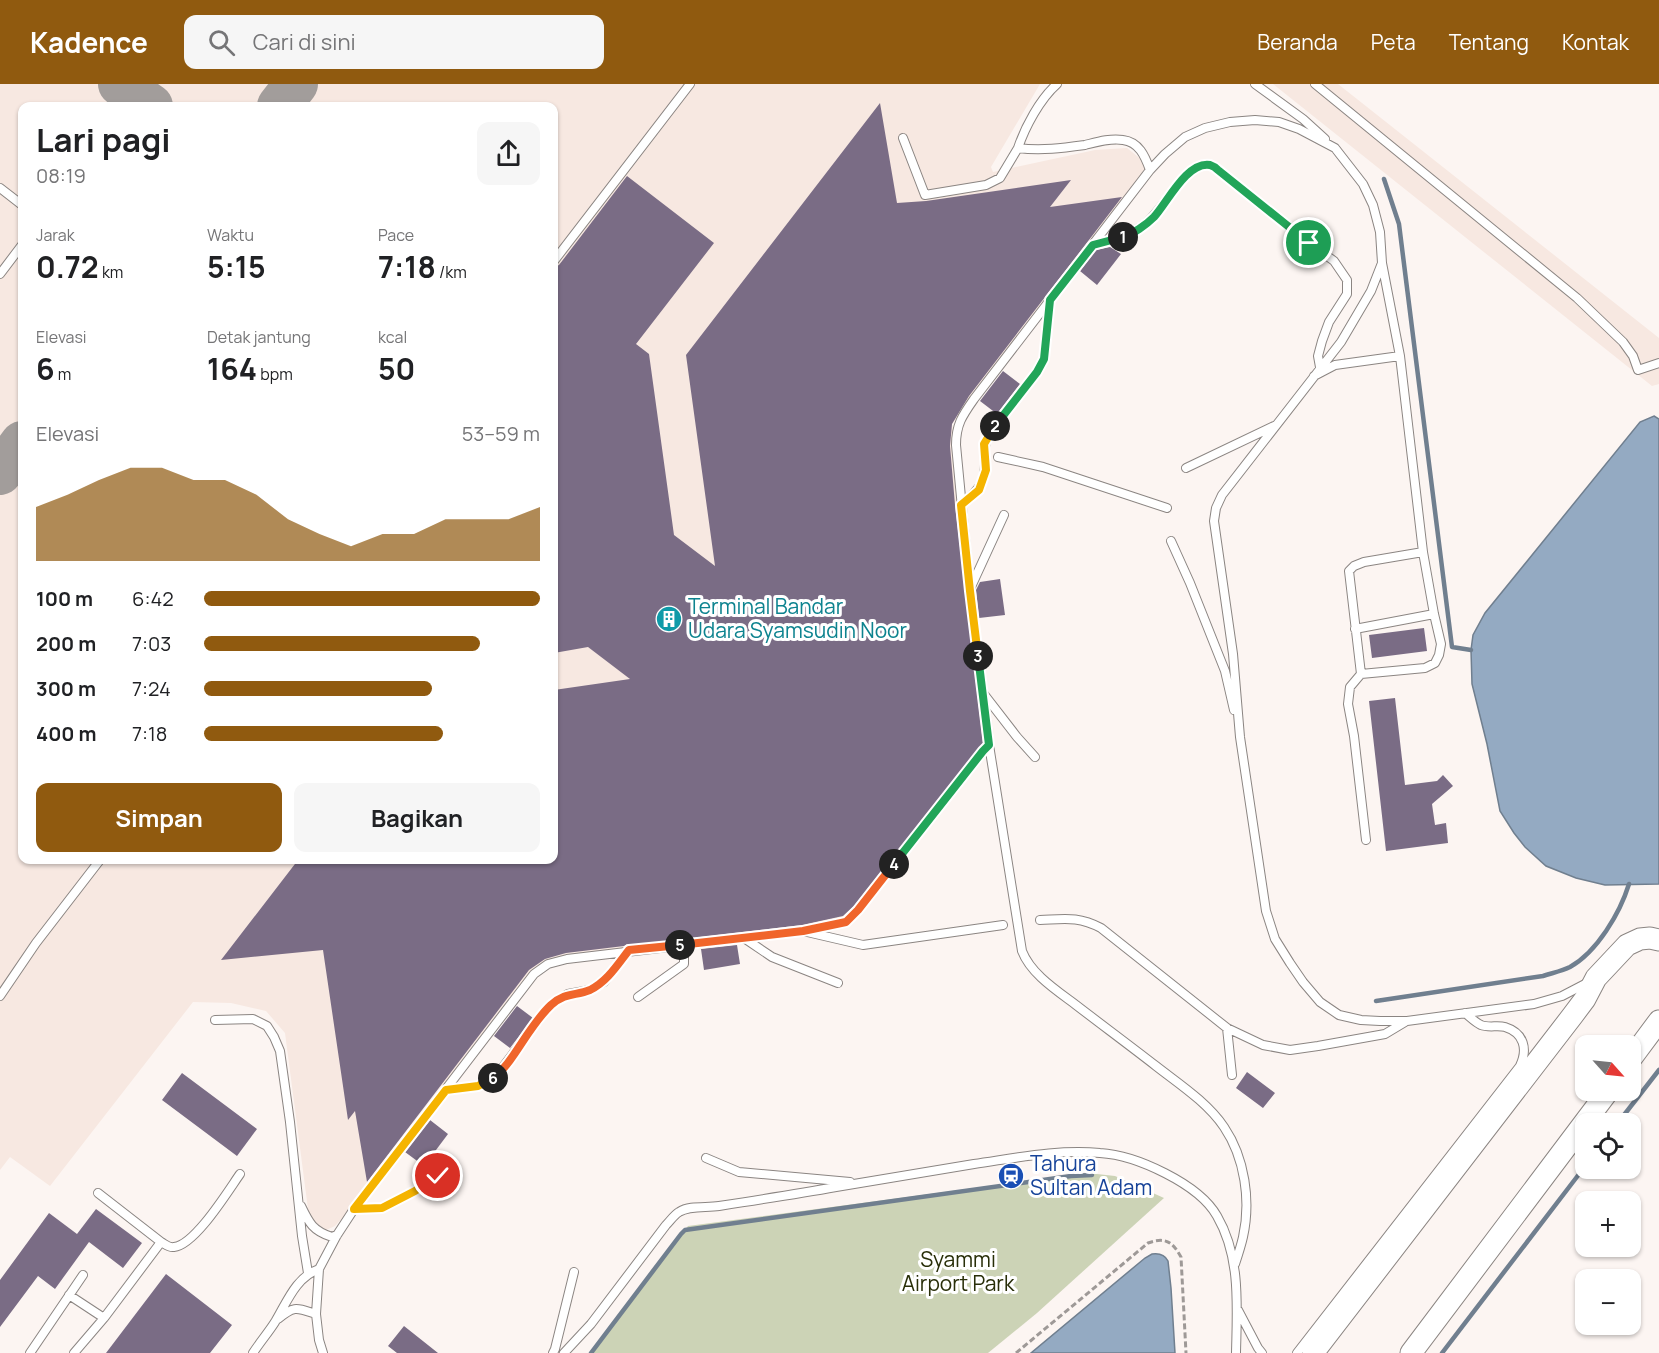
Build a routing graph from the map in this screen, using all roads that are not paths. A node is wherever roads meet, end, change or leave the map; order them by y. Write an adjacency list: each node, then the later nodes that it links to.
1 (690, 84): 13 (lane)
2 (1057, 84): 6 (lane)
3 (1255, 84): 7 (lane)
4 (1315, 84): 18 (lane)
5 (903, 138): 6 (lane)
6 (1018, 148): 8 (lane)
7 (1335, 148): 8 (lane); 14 (lane)
8 (1150, 170): 11 (lane)
9 (0, 188): 10 (lane)
10 (18, 202)
11 (1093, 245): 16 (lane); 19 (lane)
12 (18, 250): 15 (lane)
13 (558, 256)
14 (1382, 262): 17 (lane); 19 (lane)
15 (0, 274)
16 (1050, 300): 24 (lane); 24 (lane)
17 (1400, 356): 20 (lane); 28 (lane)
18 (1659, 363)
19 (1320, 367): 20 (lane)
20 (1313, 377): 21 (lane)
21 (1278, 424): 23 (lane); 34 (lane)
22 (998, 457): 25 (lane)
23 (1186, 468)
24 (961, 505): 29 (lane)
25 (1167, 508)
26 (1004, 515): 29 (lane)
27 (1171, 541): 34 (lane)
28 (1423, 552): 30 (lane); 31 (lane)
29 (970, 591): 33 (lane)
30 (1434, 614): 31 (lane); 32 (lane)
31 (1355, 628): 32 (lane)
32 (1361, 674): 37 (lane)
33 (983, 693): 35 (lane); 36 (lane)
34 (1240, 737): 52 (lane)
35 (989, 745): 41 (lane); 68 (lane)
36 (1035, 757)
37 (1366, 840)
38 (97, 864): 48 (lane)
39 (1040, 920): 54 (lane)
40 (1003, 925): 41 (lane)
41 (803, 931): 42 (lane)
42 (744, 938): 44 (lane); 47 (lane)
43 (1659, 940): 46 (street)
44 (684, 945): 45 (lane); 49 (lane)
45 (629, 950): 57 (lane); 57 (lane)
46 (1596, 978): 50 (lane); 87 (street)
47 (838, 982)
48 (0, 996)
49 (638, 998)
50 (1465, 1013): 52 (lane); 86 (lane)
51 (215, 1020): 64 (lane)
52 (1407, 1021): 54 (lane)
53 (1659, 1021): 55 (street)
54 (1227, 1028): 56 (lane)
55 (1641, 1045)
56 (1232, 1075)
57 (446, 1090): 65 (lane)
58 (1601, 1101): 88 (street)
59 (706, 1158): 62 (lane)
60 (240, 1174): 67 (lane)
61 (438, 1176): 65 (lane)
62 (857, 1183): 68 (lane); 83 (lane)
63 (98, 1193): 67 (lane)
64 (298, 1200): 66 (lane); 71 (lane)
65 (354, 1209): 66 (lane)
66 (337, 1235): 69 (lane)
67 (161, 1242): 76 (lane)
68 (1235, 1265): 74 (lane)
69 (319, 1269): 71 (lane); 75 (lane)
70 (574, 1272): 82 (lane)
71 (308, 1273): 77 (lane)
72 (83, 1275): 73 (lane)
73 (69, 1295): 76 (lane); 78 (lane)
74 (1237, 1308): 84 (lane); 85 (lane)
75 (316, 1314): 77 (lane); 81 (lane)
76 (104, 1318): 79 (lane)
77 (275, 1322): 80 (lane)
78 (30, 1353)
79 (75, 1353)
80 (253, 1353)
81 (323, 1353)
82 (553, 1353)
83 (564, 1353)
84 (1236, 1353)
85 (1262, 1353)
86 (1297, 1353)
87 (1313, 1353)
88 (1411, 1353)

